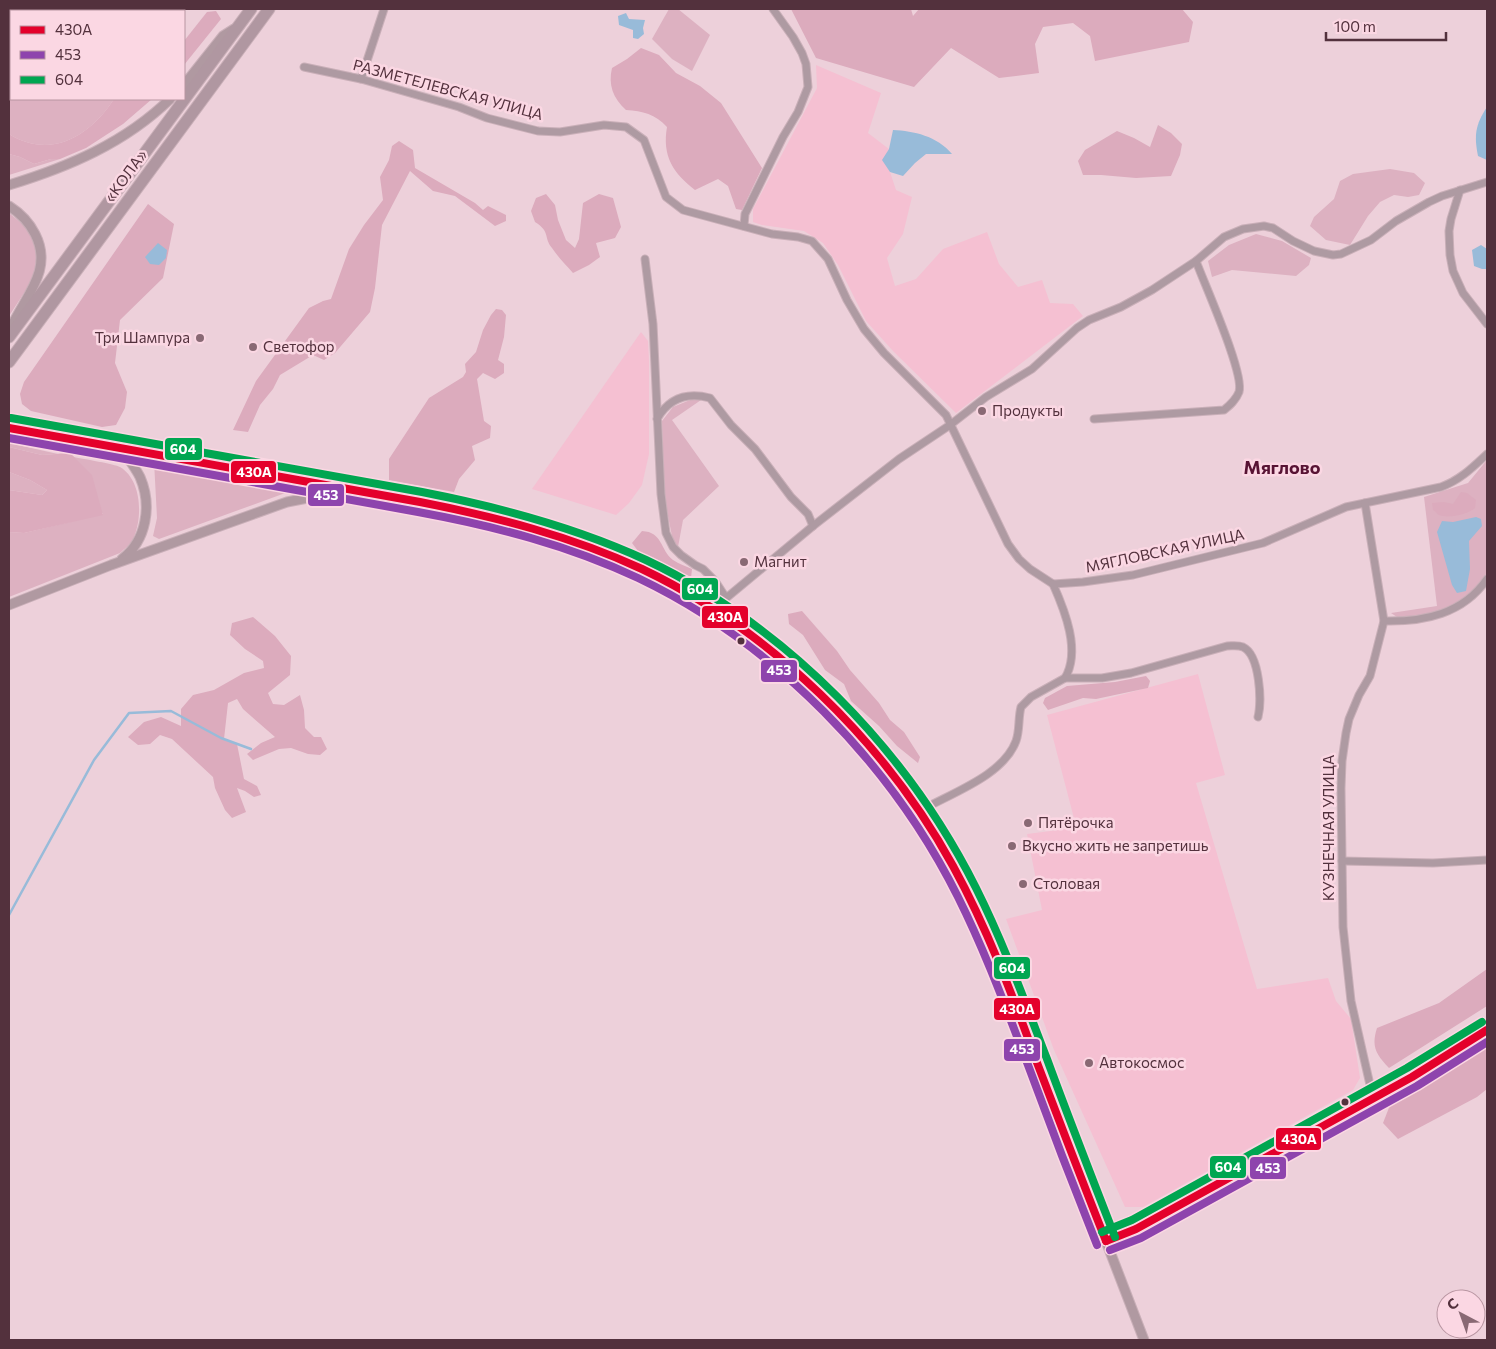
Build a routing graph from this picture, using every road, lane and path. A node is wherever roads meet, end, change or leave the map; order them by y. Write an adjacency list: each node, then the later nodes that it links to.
1 (251, 9): 5 (highway, «КОЛА»)
2 (269, 9): 22 (highway, «КОЛА»)
3 (384, 9): 7 (street)
4 (772, 9): 16 (street)
5 (238, 26): 8 (main road); 9 (highway, «КОЛА»)
6 (304, 67): 7 (street, РАЗМЕТЕЛЕВСКАЯ УЛИЦА)
7 (361, 79): 16 (street, РАЗМЕТЕЛЕВСКАЯ УЛИЦА)
8 (185, 84)
9 (185, 98)
10 (169, 100): 13 (main road)
11 (184, 100): 21 (highway, «КОЛА»)
12 (1487, 182): 14 (street)
13 (9, 186)
14 (1460, 190): 18 (street); 19 (street)
15 (9, 206): 20 (main road)
16 (744, 226): 25 (street)
17 (645, 259): 23 (street)
18 (1196, 261): 24 (street); 25 (street)
19 (1487, 324)
20 (9, 333)
21 (9, 337)
22 (9, 362)
23 (657, 419): 31 (street); 35 (street)
24 (1094, 419)
25 (950, 425): 31 (street); 34 (street)
26 (9, 428): 27 (main road)
27 (120, 448): 29 (main road); 32 (main road)
28 (1487, 454): 30 (street, МЯГЛОВСКАЯ УЛИЦА)
29 (380, 495): 32 (main road); 37 (main road)
30 (1365, 503): 34 (street, МЯГЛОВСКАЯ УЛИЦА); 38 (street, КУЗНЕЧНАЯ УЛИЦА)
31 (813, 526): 35 (street)
32 (111, 565): 36 (main road)
33 (1487, 580): 38 (street)
34 (1053, 584): 39 (street)
35 (726, 598): 37 (street)
36 (9, 605)
37 (713, 609): 41 (main road)
38 (1384, 621): 42 (street, КУЗНЕЧНАЯ УЛИЦА)
39 (1065, 678): 40 (street); 41 (street)
40 (1258, 718)
41 (920, 810): 46 (main road)
42 (1342, 860): 43 (street); 45 (street, КУЗНЕЧНАЯ УЛИЦА)
43 (1487, 860)
44 (1487, 1030): 45 (street)
45 (1373, 1098): 46 (street)
46 (1106, 1241): 47 (main road)
47 (1144, 1340)

